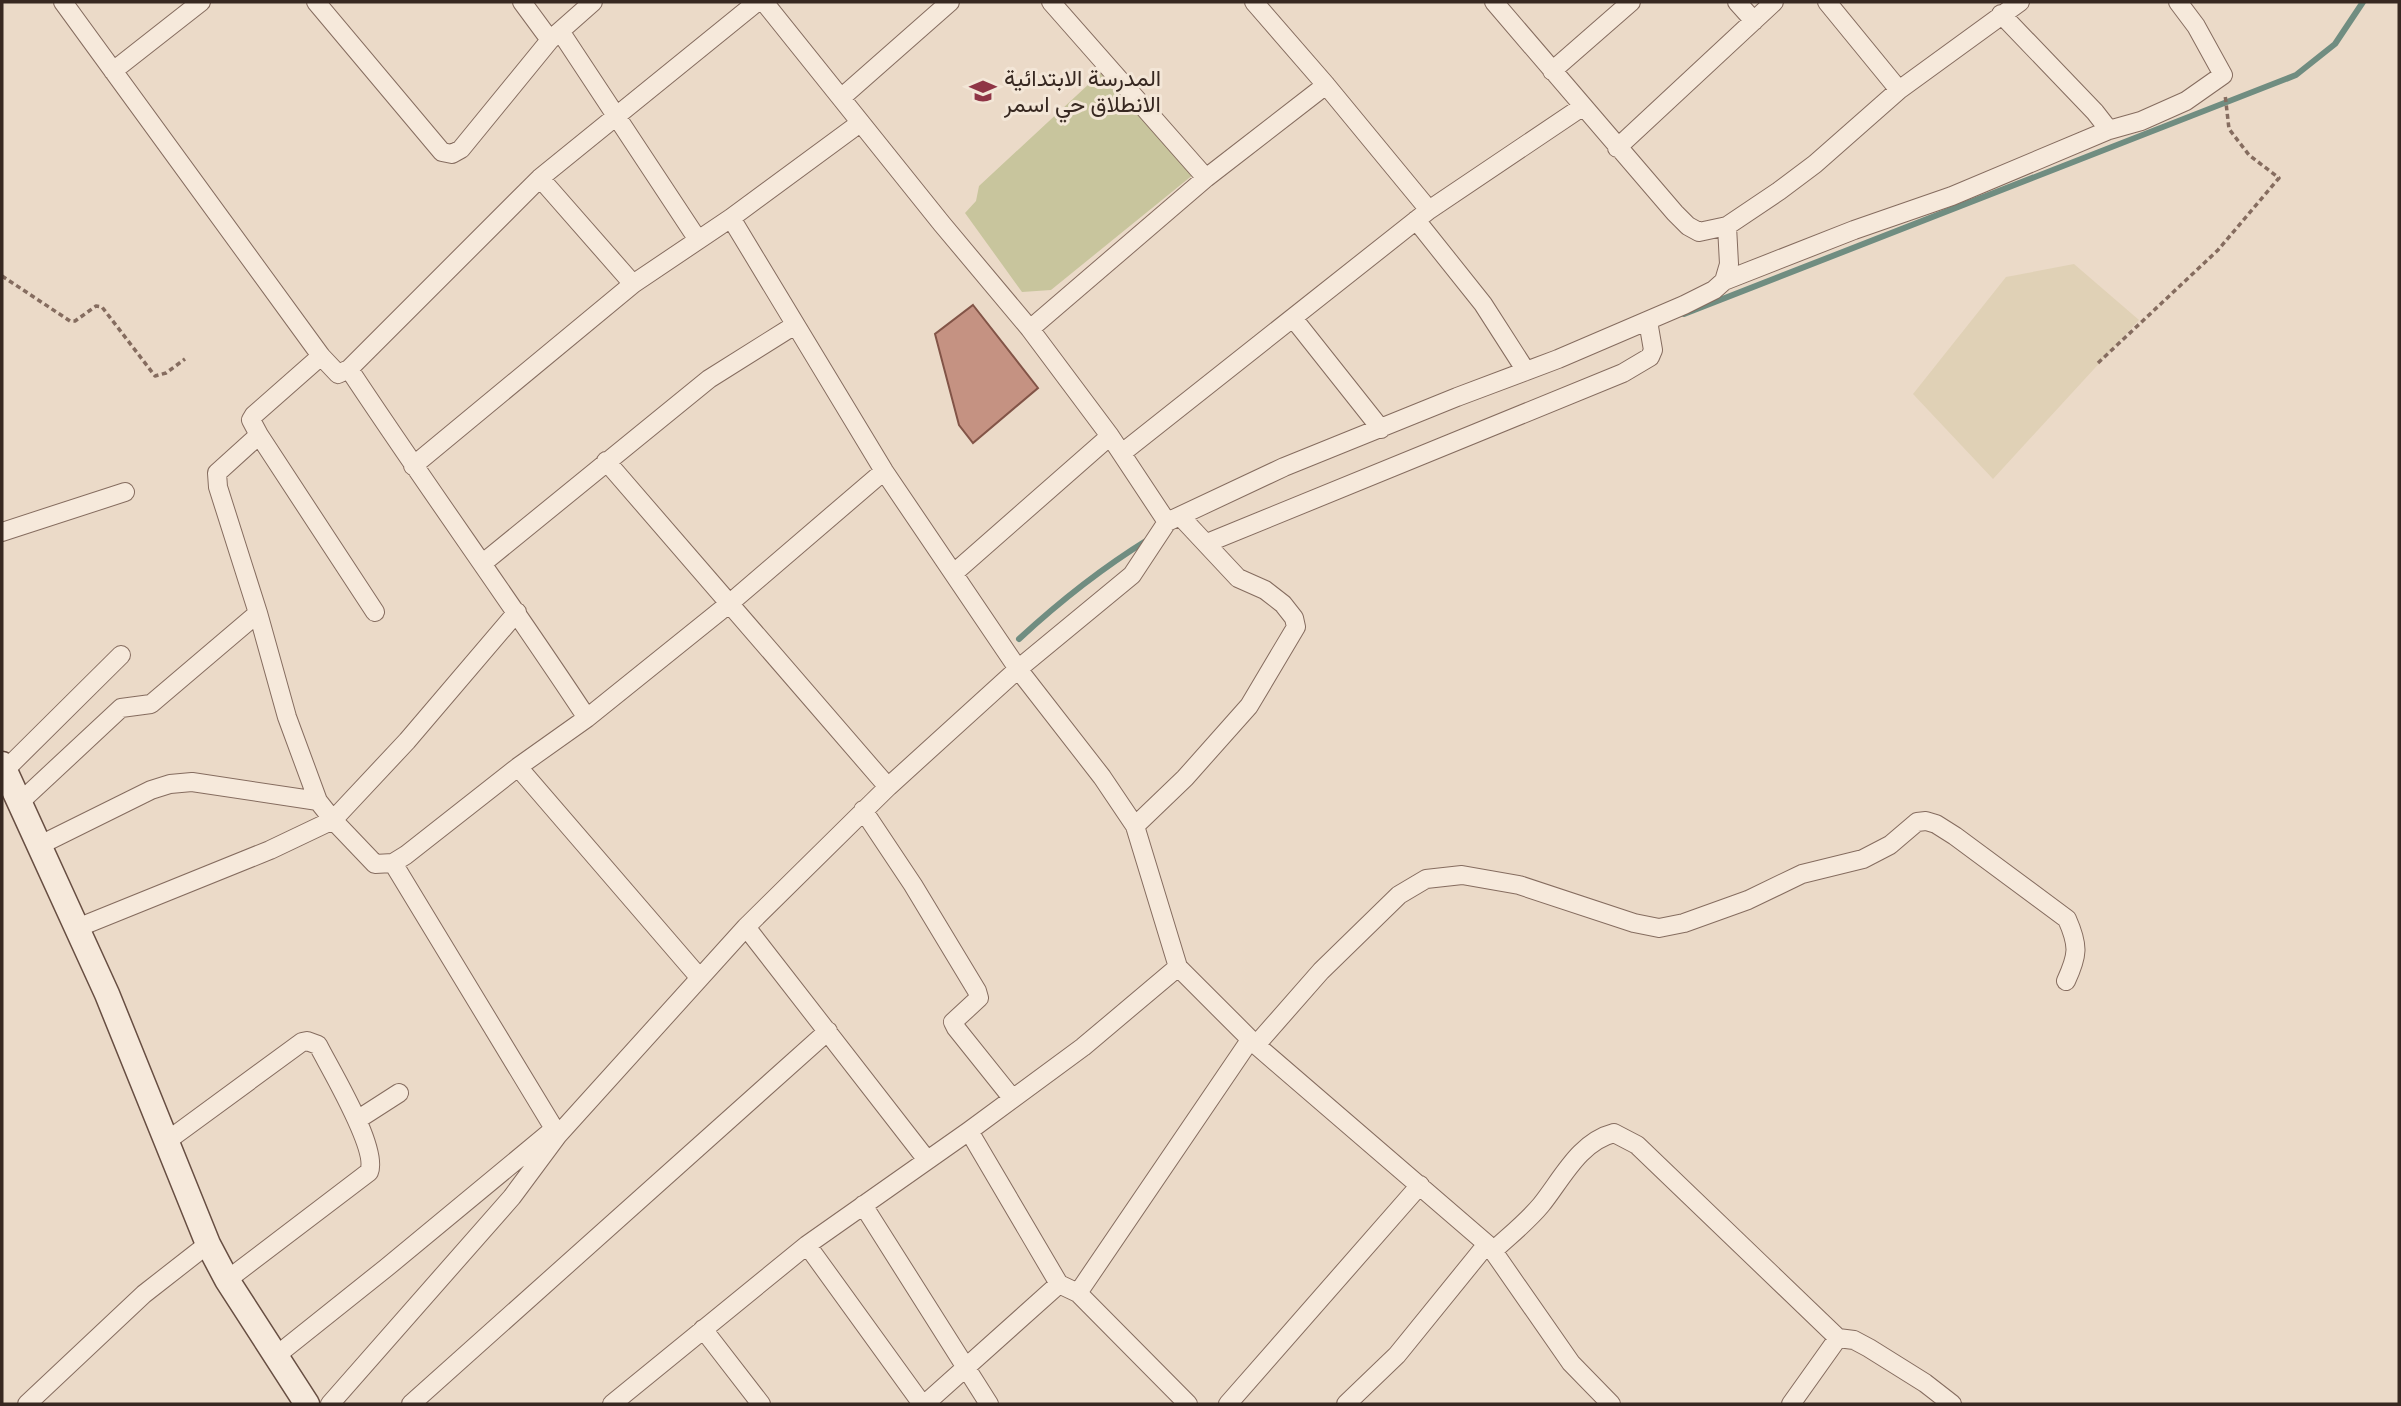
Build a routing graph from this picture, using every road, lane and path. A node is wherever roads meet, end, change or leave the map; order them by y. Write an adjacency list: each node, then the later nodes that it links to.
1 (64, 2): 22 (street)
2 (201, 2): 22 (street)
3 (316, 2): 20 (street)
4 (522, 2): 20 (street)
5 (593, 2): 20 (street)
6 (757, 2): 28 (street)
7 (764, 2): 26 (street)
8 (950, 2): 26 (street)
9 (1051, 2): 33 (street)
10 (1254, 2): 24 (street)
11 (1494, 2): 21 (street)
12 (1631, 2): 21 (street)
13 (1737, 2): 19 (street)
14 (1774, 2): 19 (street)
15 (1827, 2): 25 (street)
16 (2020, 2): 18 (street)
17 (2178, 2): 23 (street)
18 (2001, 14): 25 (street); 30 (street)
19 (1754, 21): 31 (street)
20 (555, 36): 28 (street)
21 (1552, 71): 27 (street)
22 (113, 72): 45 (street)
23 (2223, 75): 30 (street); 47 (path)
24 (1326, 85): 33 (street); 34 (street)
25 (1899, 90): 36 (street)
26 (841, 98): 29 (street)
27 (1582, 107): 31 (street); 34 (street)
28 (616, 116): 32 (street); 37 (street)
29 (860, 122): 35 (street); 44 (street)
30 (2109, 130): 39 (street)
31 (1617, 148): 36 (street)
32 (540, 178): 40 (street); 48 (street)
33 (1206, 178): 44 (street)
34 (1423, 215): 41 (street); 49 (street)
35 (731, 218): 37 (street); 43 (street)
36 (1727, 226): 39 (street)
37 (698, 240): 40 (street)
38 (2, 276): 46 (path)
39 (1724, 281): 42 (street)
40 (633, 284): 55 (street)
41 (1293, 318): 50 (street); 53 (street)
42 (1648, 321): 49 (street); 60 (street)
43 (795, 325): 54 (street); 56 (street)
44 (1030, 329): 52 (street)
45 (321, 356): 48 (street); 51 (street)
46 (185, 359)
47 (2098, 363)
48 (349, 369): 55 (street)
49 (1526, 371): 50 (street)
50 (1381, 429): 58 (street)
51 (259, 435): 64 (street); 66 (street)
52 (1110, 436): 53 (street); 62 (street)
53 (1122, 453): 58 (street)
54 (606, 461): 61 (street); 63 (street)
55 (414, 466): 61 (street)
56 (884, 471): 62 (street); 63 (street)
57 (125, 492): 59 (street)
58 (1174, 519): 60 (street); 68 (street)
59 (2, 532)
60 (1207, 543): 77 (street)
61 (483, 563): 65 (street)
62 (954, 573): 68 (street)
63 (730, 603): 69 (street); 72 (street)
64 (375, 612)
65 (517, 612): 69 (street); 76 (street)
66 (258, 613): 73 (street); 74 (street)
67 (121, 656): 71 (street)
68 (1018, 669): 72 (street); 77 (street)
69 (587, 718): 70 (street)
70 (518, 767): 79 (street); 83 (street)
71 (3, 768): 74 (street)
72 (888, 786): 75 (street)
73 (318, 801): 76 (street); 78 (street)
74 (18, 804): 78 (street)
75 (863, 810): 80 (street); 88 (street)
76 (333, 820): 79 (street); 81 (street)
77 (1135, 826): 82 (street)
78 (38, 846): 81 (street)
79 (393, 863): 91 (street)
80 (746, 927): 83 (street); 85 (street)
81 (77, 928): 92 (street)
82 (1178, 967): 86 (street); 88 (street)
83 (699, 977): 91 (street)
84 (2066, 981): 86 (street)
85 (828, 1031): 93 (street); 109 (street)
86 (1253, 1043): 94 (street); 101 (street)
87 (400, 1093): 89 (street)
88 (1012, 1098): 90 (street)
89 (357, 1119): 92 (street); 99 (street)
90 (969, 1131): 93 (street); 100 (street)
91 (556, 1132): 104 (street); 108 (street)
92 (167, 1141): 96 (street)
93 (928, 1160): 95 (street)
94 (1420, 1185): 98 (street); 115 (street)
95 (863, 1205): 97 (street); 105 (street)
96 (208, 1244): 99 (street); 106 (street)
97 (807, 1245): 102 (street); 112 (street)
98 (1490, 1248): 103 (street); 116 (street); 117 (street)
99 (227, 1280): 104 (street)
100 (1059, 1283): 101 (street); 105 (street)
101 (1078, 1293): 114 (street)
102 (703, 1329): 110 (street); 111 (street)
103 (1838, 1338): 118 (street); 119 (street)
104 (277, 1356): 107 (street)
105 (965, 1370): 112 (street); 113 (street)
106 (27, 1404)
107 (307, 1404)
108 (330, 1404)
109 (411, 1404)
110 (612, 1404)
111 (761, 1404)
112 (924, 1404)
113 (989, 1404)
114 (1188, 1404)
115 (1228, 1404)
116 (1346, 1404)
117 (1611, 1404)
118 (1791, 1404)
119 (1952, 1404)

